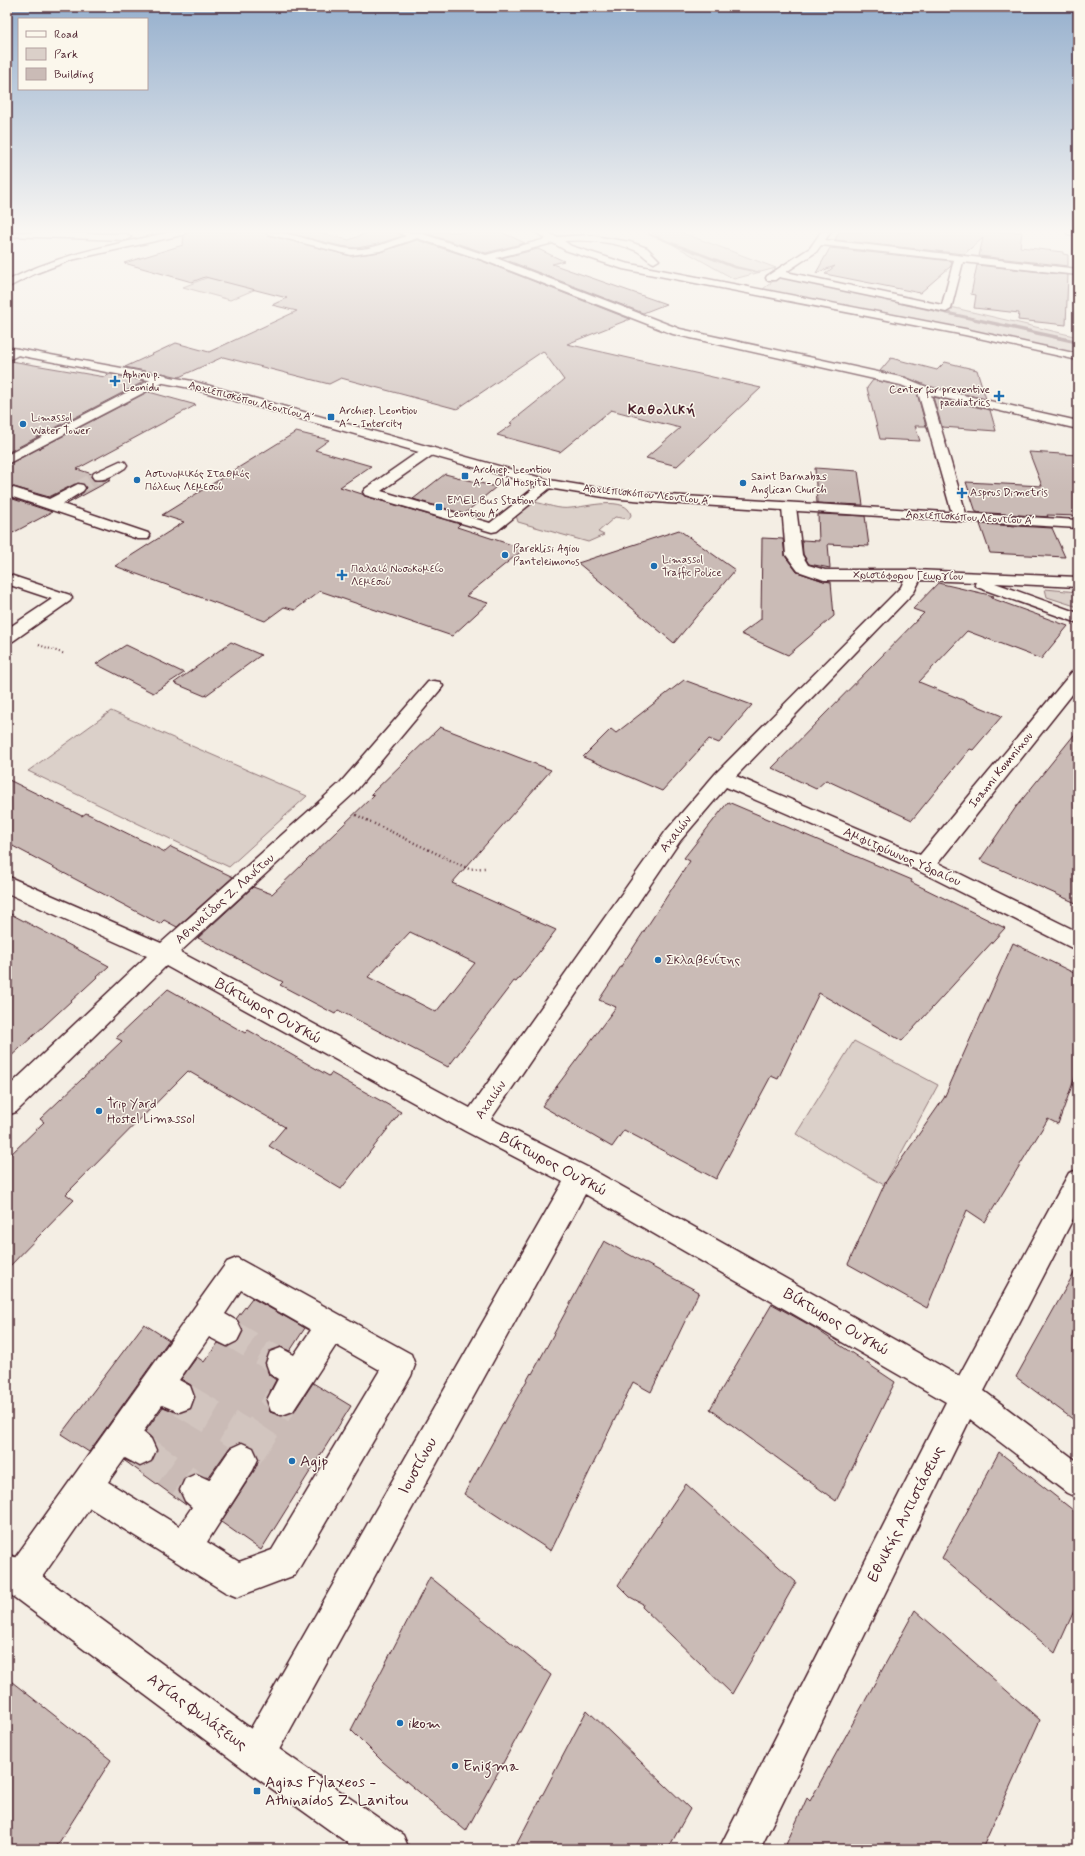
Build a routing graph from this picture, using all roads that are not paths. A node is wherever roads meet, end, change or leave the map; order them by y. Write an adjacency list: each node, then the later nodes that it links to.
1 (642, 319): 7 (street)
2 (896, 319): 4 (street)
3 (13, 351): 5 (street); 6 (street, Αρχιεπισκόπου Λεοντίου Α΄)
4 (1078, 357)
5 (7, 358)
6 (162, 378): 9 (street, Αρχιεπισκόπου Λεοντίου Α΄); 10 (street)
7 (923, 390): 8 (street); 18 (street)
8 (1076, 428)
9 (429, 451): 13 (street, Αρχιεπισκόπου Λεοντίου Α΄); 13 (street)
10 (7, 460)
11 (120, 465): 12 (street)
12 (99, 476)
13 (548, 484): 17 (street, Αρχιεπισκόπου Λεοντίου Α΄)
14 (78, 488): 16 (street)
15 (7, 490): 16 (street)
16 (51, 504): 20 (street)
17 (789, 507): 18 (street, Αρχιεπισκόπου Λεοντίου Α΄); 21 (street, Χριστόφορου Γεωργίου)
18 (960, 517): 19 (street, Αρχιεπισκόπου Λεοντίου Α΄)
19 (1078, 524)
20 (143, 536)
21 (914, 575): 22 (street, Χριστόφορου Γεωργίου); 29 (street, Αχαιών)
22 (963, 577): 24 (street, Χριστόφορου Γεωργίου); 25 (street)
23 (7, 579): 26 (street)
24 (1078, 582)
25 (1078, 618)
26 (7, 637)
27 (1078, 676): 30 (street, Ioanni Komninou)
28 (434, 686): 33 (street, Αθηναΐδος Ζ. Λανίτου)
29 (723, 778): 30 (street, Αμφιτρύωνος Υδραίου); 35 (street, Αχαιών)
30 (924, 865): 32 (street, Αμφιτρύωνος Υδραίου)
31 (7, 884): 33 (street, Βίκτωρος Ουγκώ)
32 (1078, 942)
33 (164, 954): 34 (street, Αθηναΐδος Ζ. Λανίτου); 35 (street, Βίκτωρος Ουγκώ)
34 (7, 1104)
35 (474, 1123): 36 (street, Βίκτωρος Ουγκώ)
36 (580, 1177): 39 (street, Βίκτωρος Ουγκώ); 46 (street, Ιουστίνου)
37 (1078, 1182): 39 (street, Εθνικής Αντιστάσεως)
38 (331, 1326): 40 (street); 43 (street); 44 (street)
39 (965, 1396): 42 (street, Βίκτωρος Ουγκώ); 48 (street, Εθνικής Αντιστάσεως)
40 (282, 1400)
41 (242, 1459): 44 (street)
42 (1078, 1482)
43 (85, 1487): 44 (street); 45 (street)
44 (184, 1548)
45 (13, 1576): 46 (street, Αγίας Φυλάξεως)
46 (256, 1755): 47 (street, Αγίας Φυλάξεως)
47 (389, 1849)
48 (739, 1849)

